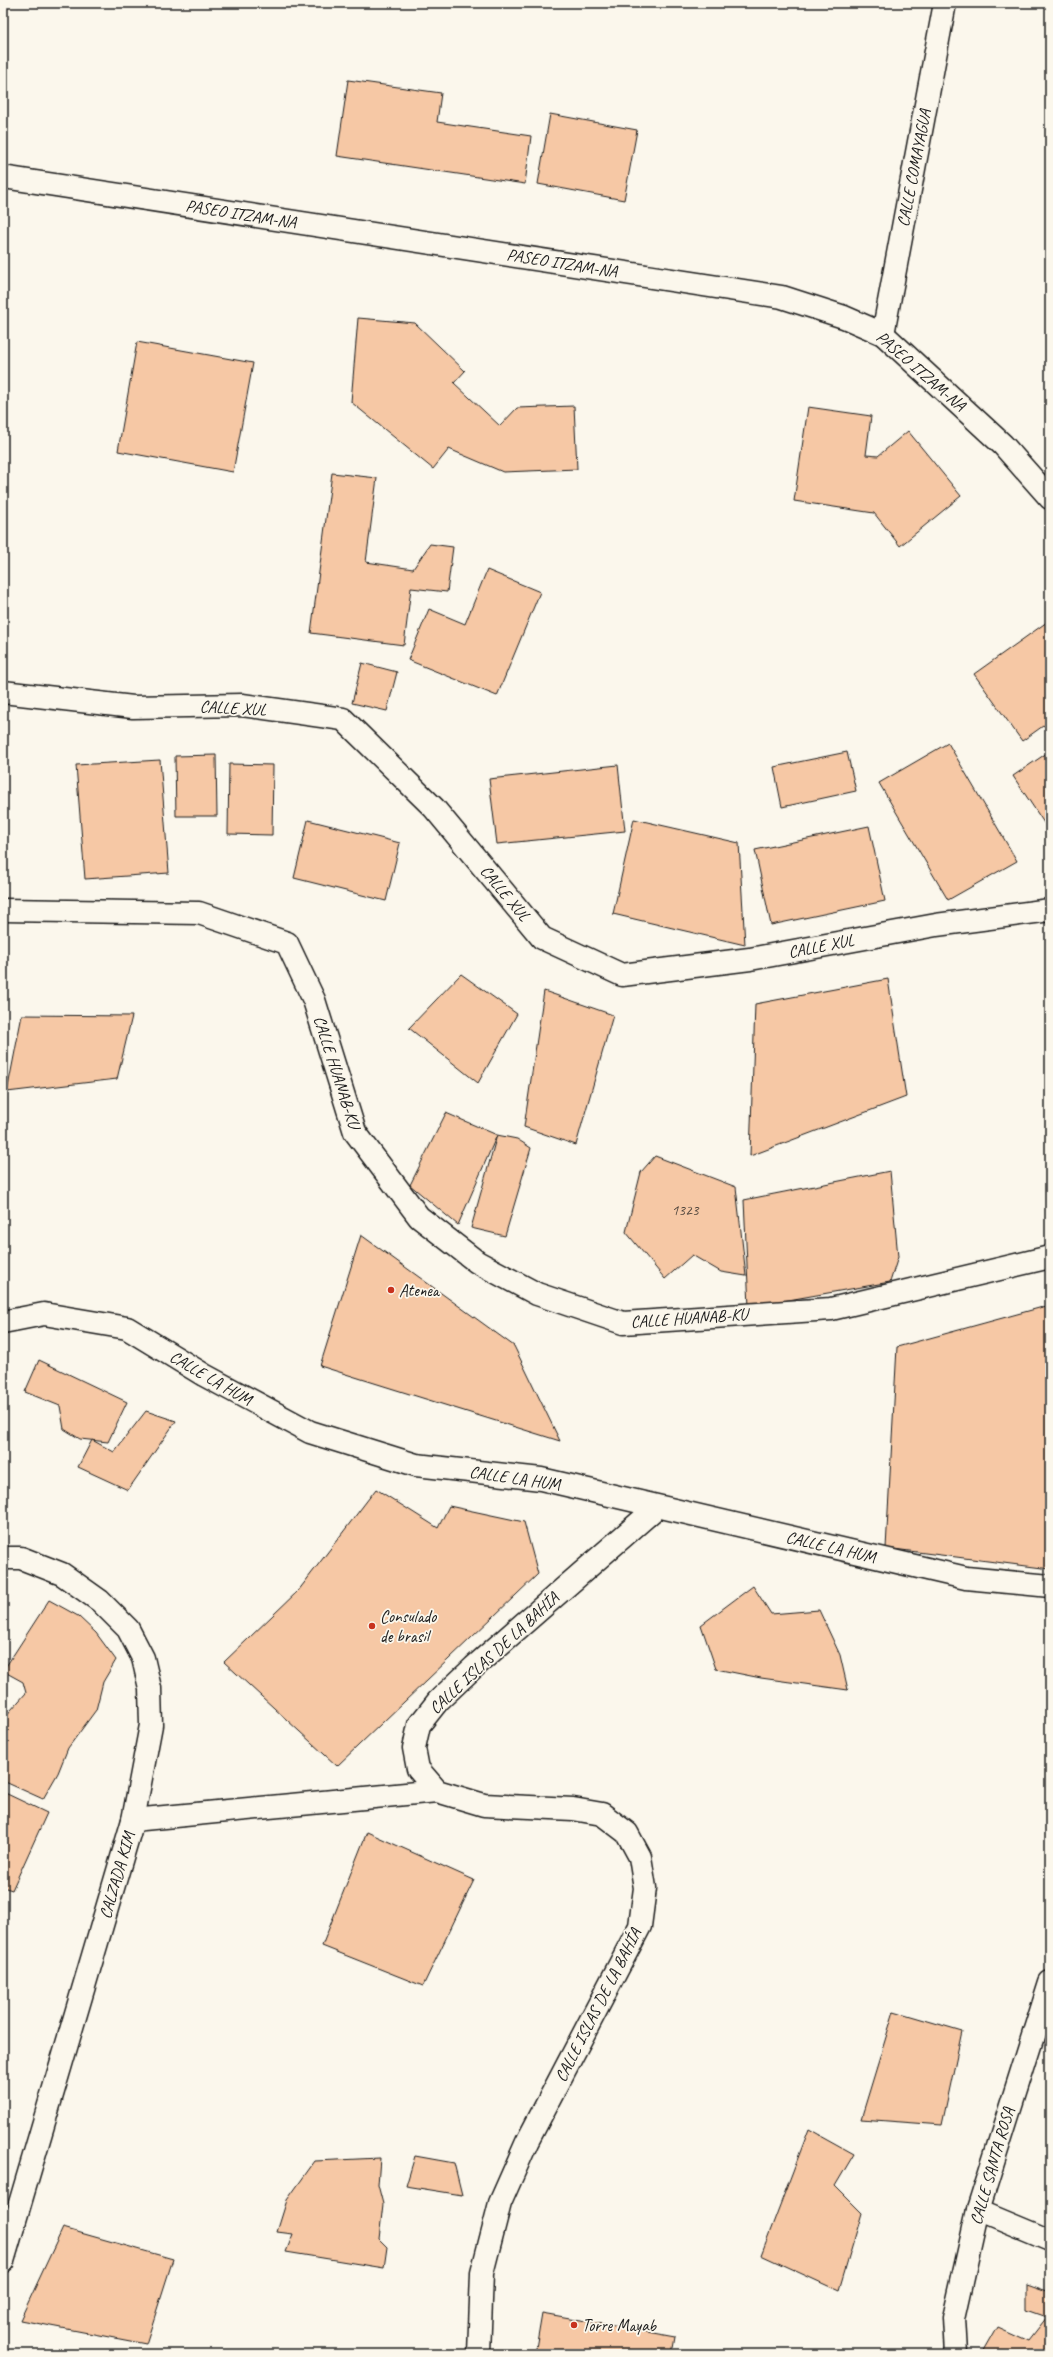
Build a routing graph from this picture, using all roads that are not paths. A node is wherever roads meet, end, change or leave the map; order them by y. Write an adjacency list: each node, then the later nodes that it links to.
1 (945, 3): 3 (street, CALLE COMAYAGUA)
2 (3, 177): 3 (street, PASEO ITZAM-NA)
3 (883, 334): 4 (street, PASEO ITZAM-NA)
4 (1050, 498)
5 (3, 692): 7 (street, CALLE XUL)
6 (3, 910): 8 (street, CALLE HUANAB-KU)
7 (1050, 910)
8 (1050, 1257)
9 (3, 1322): 10 (street, CALLE LA HUM)
10 (657, 1508): 12 (street, CALLE LA HUM); 13 (street, CALLE ISLAS DE LA BAHÍA)
11 (3, 1558): 14 (street, CALZADA KIM)
12 (1050, 1586)
13 (437, 1791): 14 (street); 19 (street, CALLE ISLAS DE LA BAHÍA)
14 (133, 1820): 18 (street, CALZADA KIM)
15 (1050, 1982): 16 (street, CALLE SANTA ROSA)
16 (978, 2210): 17 (street); 20 (street, CALLE SANTA ROSA)
17 (1050, 2240)
18 (3, 2261)
19 (479, 2354)
20 (956, 2354)

